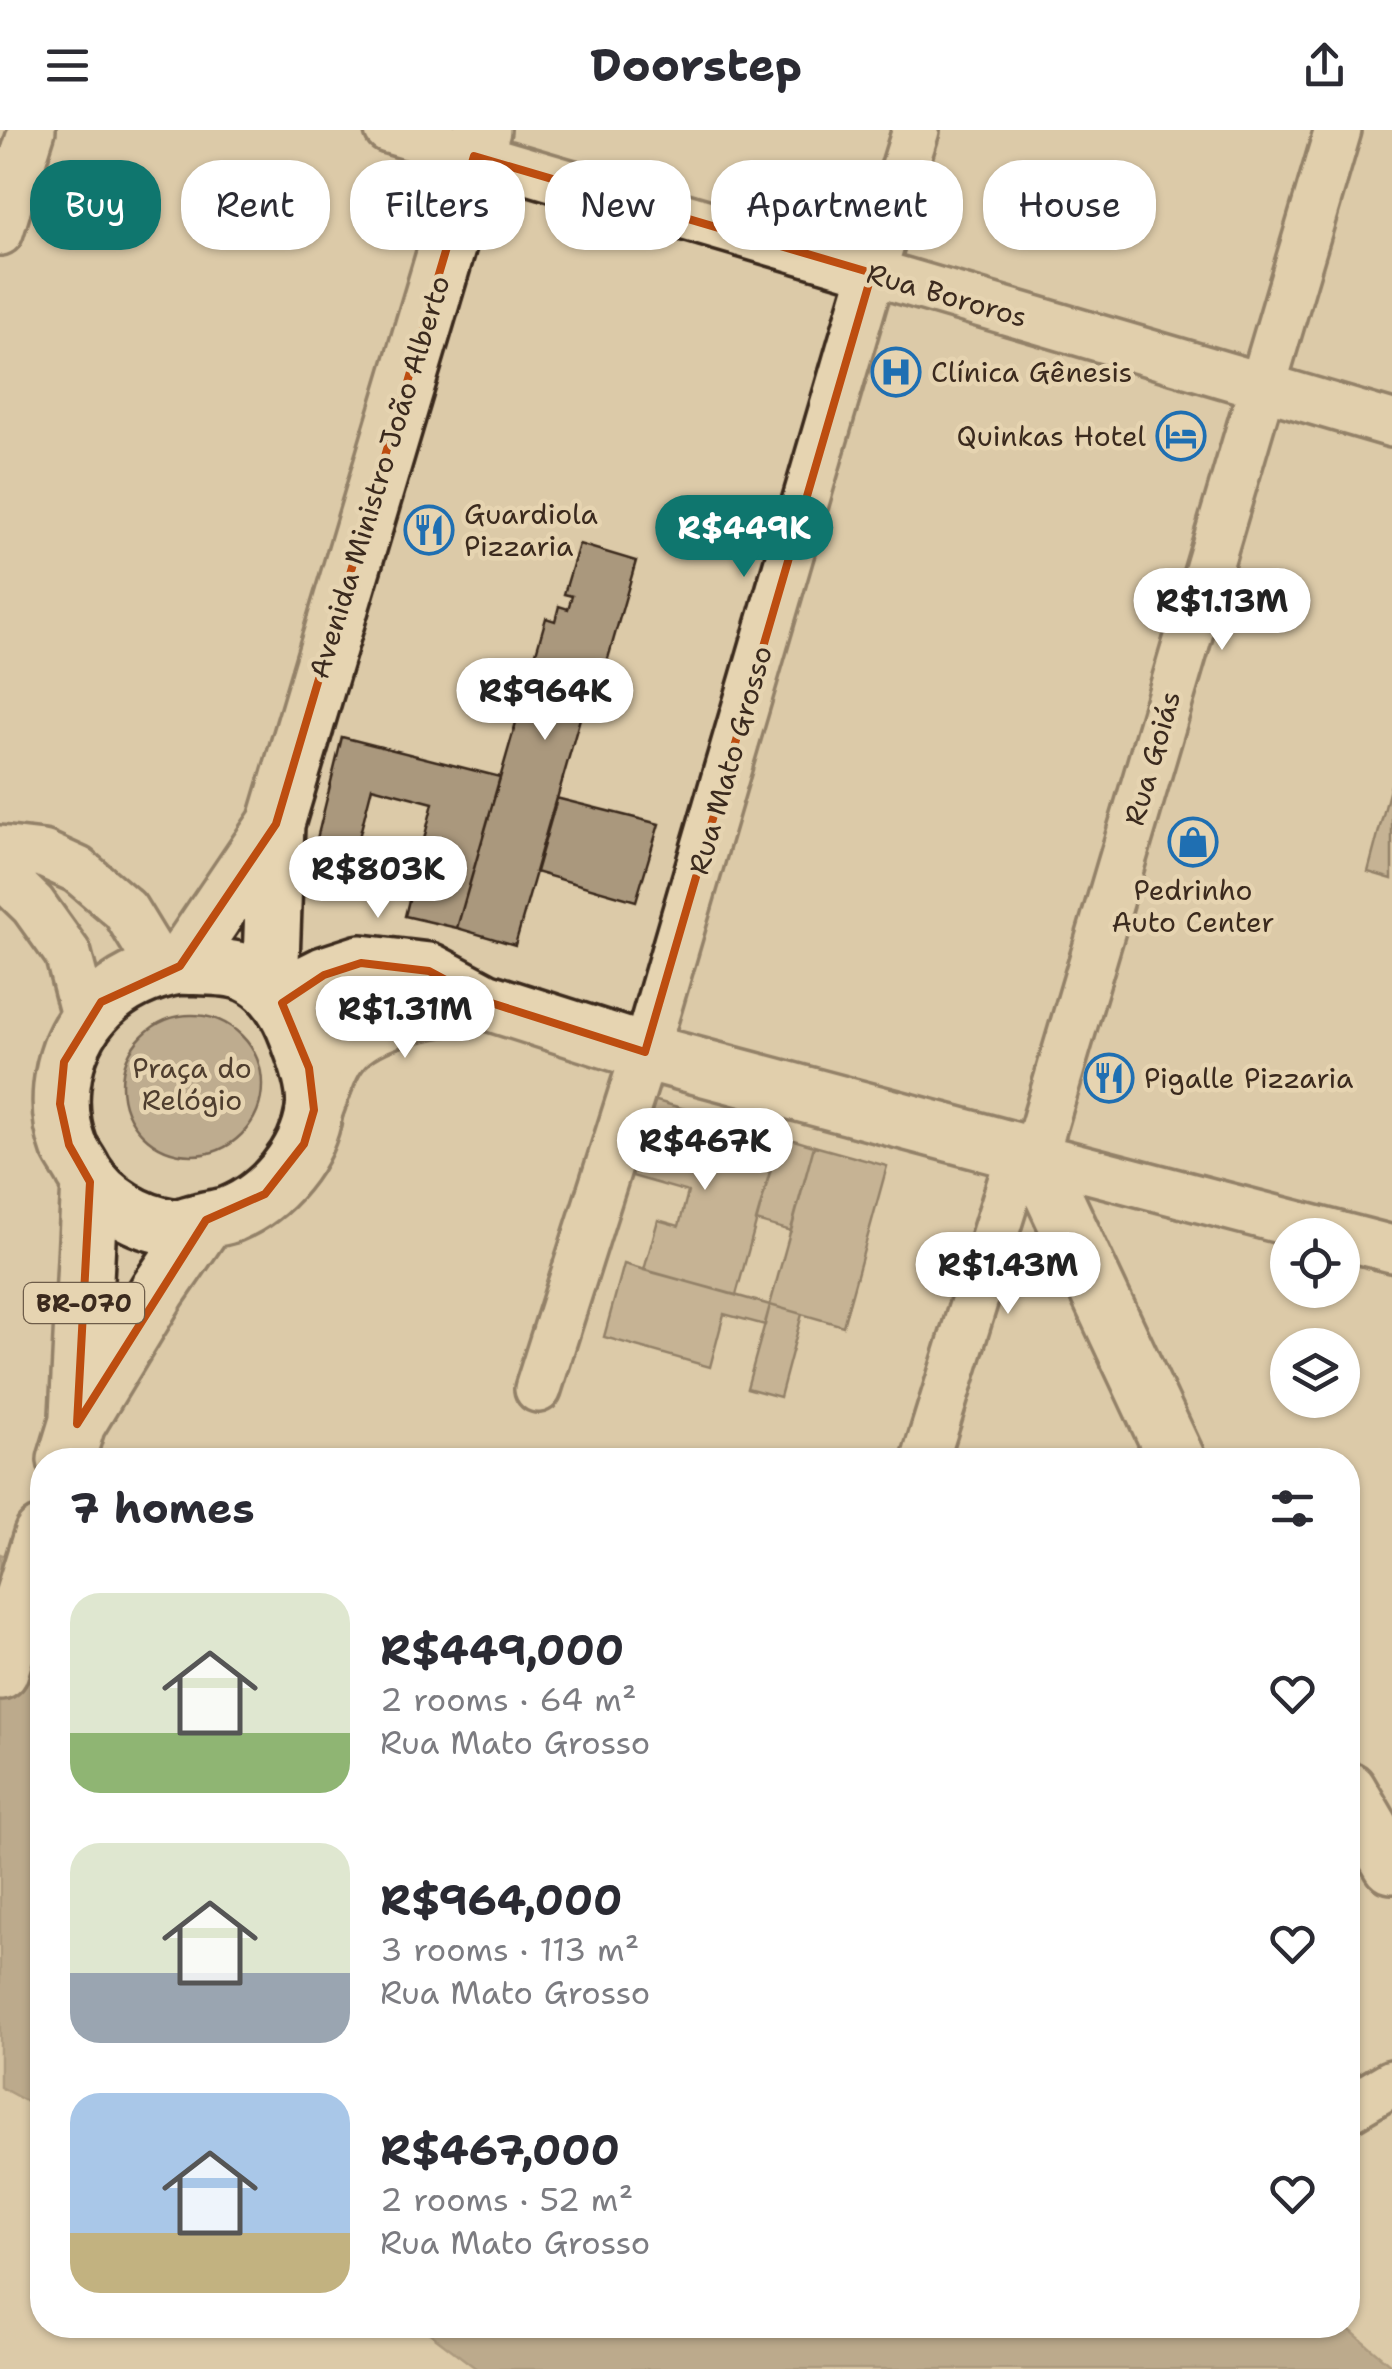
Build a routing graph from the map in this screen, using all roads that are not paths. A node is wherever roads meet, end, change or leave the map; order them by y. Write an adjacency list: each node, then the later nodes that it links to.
1 (32, 130): 6 (street)
2 (388, 130): 5 (street, Rua Bororos)
3 (916, 130): 7 (street, Rua Mato Grosso)
4 (1338, 130): 8 (street, Rua Goiás)
5 (478, 143): 7 (street, Rua Bororos); 10 (main road, Avenida Ministro João Alberto)
6 (0, 232)
7 (872, 273): 8 (street, Rua Bororos); 17 (street, Rua Mato Grosso)
8 (1261, 385): 9 (street, Rua Bororos); 19 (street, Rua Goiás)
9 (1392, 424)
10 (276, 824): 13 (main road, Avenida Ministro João Alberto); 14 (main road, Avenida Ministro João Alberto)
11 (0, 849): 13 (street)
12 (0, 873): 16 (street)
13 (170, 967): 14 (main road); 16 (main road)
14 (276, 996): 15 (main road); 18 (main road)
15 (485, 1001): 17 (main road); 18 (main road)
16 (85, 1019): 20 (main road)
17 (644, 1052): 19 (main road); 25 (street, Rua Mato Grosso)
18 (314, 1110): 22 (main road)
19 (1028, 1154): 21 (street); 27 (street, Rua Goiás); 28 (main road)
20 (90, 1182): 22 (main road); 26 (main road, BR-070)
21 (1272, 1218)
22 (206, 1220): 26 (main road, BR-070)
23 (1360, 1241): 24 (street)
24 (1392, 1249)
25 (538, 1389)
26 (72, 1442)
27 (929, 1448)
28 (1171, 1448)
29 (30, 1574): 30 (main road)
30 (0, 1671)
31 (1360, 1810): 32 (main road)
32 (1392, 1864)
33 (1392, 2083): 34 (street)
34 (1360, 2102)

